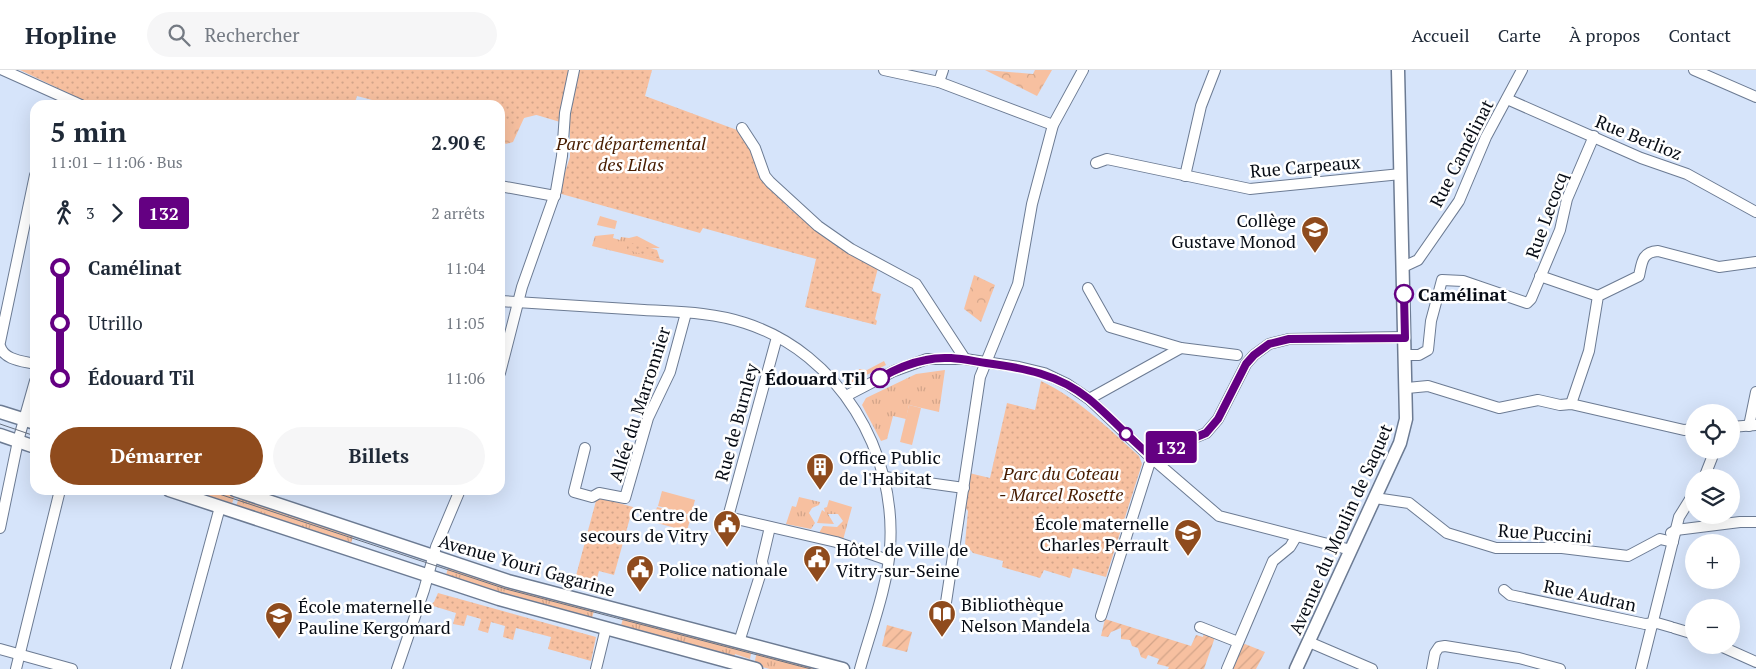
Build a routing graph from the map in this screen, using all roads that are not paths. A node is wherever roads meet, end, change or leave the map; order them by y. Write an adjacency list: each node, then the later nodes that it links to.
1 (2, 70): 13 (street)
2 (574, 70): 21 (street)
3 (884, 70): 10 (street)
4 (943, 70): 10 (street)
5 (1083, 70): 14 (street)
6 (1215, 70): 19 (street)
7 (1398, 70): 18 (main road, Avenue du Moulin de Saquet)
8 (1522, 70): 12 (street, Rue Camélinat)
9 (1694, 70): 11 (street)
10 (939, 82): 14 (street)
11 (1756, 97)
12 (1507, 99): 16 (street, Rue Berlioz); 25 (street, Rue Camélinat)
13 (70, 100)
14 (1053, 125): 41 (street)
15 (742, 128): 40 (street)
16 (1594, 136): 23 (street, Rue Berlioz); 26 (street, Rue Lecocq)
17 (1096, 163): 19 (street, Rue Carpeaux)
18 (1401, 174): 19 (street, Rue Carpeaux); 25 (main road, Avenue du Moulin de Saquet)
19 (1186, 176)
20 (505, 187): 21 (street)
21 (555, 196): 30 (street)
22 (30, 199): 34 (street)
23 (1756, 212)
24 (1756, 262): 28 (street)
25 (1404, 267): 33 (main road, Avenue du Moulin de Saquet)
26 (1540, 276): 28 (street); 39 (street, Rue Lecocq)
27 (1088, 288): 36 (street)
28 (1598, 296): 47 (street)
29 (505, 302): 30 (street)
30 (518, 302): 31 (street); 37 (street)
31 (686, 313): 32 (street); 55 (street, Allée du Marronnier)
32 (777, 337): 45 (street); 68 (street, Rue de Burnley)
33 (1405, 338): 39 (main road, Avenue du Moulin de Saquet); 56 (street)
34 (0, 342)
35 (0, 346): 42 (street)
36 (1182, 348): 38 (street); 46 (street)
37 (505, 353)
38 (1237, 355)
39 (1406, 355): 43 (main road, Avenue du Moulin de Saquet)
40 (965, 359): 41 (street); 45 (street)
41 (986, 362): 46 (street); 58 (street)
42 (30, 363)
43 (1407, 388): 47 (street); 63 (main road, Avenue du Moulin de Saquet)
44 (1756, 392): 50 (street)
45 (846, 396): 57 (street)
46 (1089, 398): 56 (street)
47 (1572, 404): 51 (street)
48 (0, 412): 49 (main road)
49 (30, 422): 53 (street)
50 (1752, 426)
51 (1685, 430)
52 (0, 435): 53 (main road)
53 (18, 441): 54 (main road); 67 (street)
54 (30, 445)
55 (585, 448)
56 (1153, 458): 70 (street); 79 (street)
57 (885, 477): 58 (street); 75 (street)
58 (964, 488): 78 (street)
59 (59, 495): 89 (street)
60 (184, 495): 64 (main road)
61 (250, 495): 74 (main road, Avenue Youri Gagarine)
62 (458, 495): 74 (street)
63 (1375, 498): 71 (street, Rue Puccini); 73 (main road, Avenue du Moulin de Saquet)
64 (220, 507): 76 (main road); 94 (street)
65 (1685, 508): 69 (street)
66 (1756, 522): 69 (street)
67 (0, 528)
68 (770, 528): 75 (street); 84 (street)
69 (1676, 530): 71 (street, Rue Puccini); 72 (street)
70 (1296, 537): 73 (street); 85 (street)
71 (1660, 539): 72 (street)
72 (1673, 542): 80 (street)
73 (1351, 550): 86 (main road, Avenue du Moulin de Saquet)
74 (434, 557): 76 (street); 84 (main road, Avenue Youri Gagarine)
75 (888, 560): 99 (street)
76 (428, 576): 82 (main road); 95 (street)
77 (1504, 590): 80 (street, Rue Audran)
78 (945, 609)
79 (1101, 616)
80 (1651, 623): 83 (street, Rue Audran); 105 (street)
81 (1200, 627): 85 (street)
82 (606, 628): 96 (street); 97 (main road)
83 (1685, 631)
84 (739, 642): 98 (main road, Avenue Youri Gagarine)
85 (1238, 642): 100 (street)
86 (1309, 642): 101 (main road, Avenue du Moulin de Saquet); 102 (street)
87 (0, 649): 89 (street)
88 (1738, 654): 90 (street)
89 (20, 656): 91 (street); 92 (street)
90 (1756, 662)
91 (60, 668): 93 (street)
92 (16, 669)
93 (72, 669)
94 (176, 669)
95 (397, 669)
96 (596, 669)
97 (756, 669)
98 (843, 669)
99 (860, 669)
100 (1228, 669)
101 (1296, 669)
102 (1372, 669)
103 (1432, 669): 104 (street)
104 (1560, 669)
105 (1641, 669)

